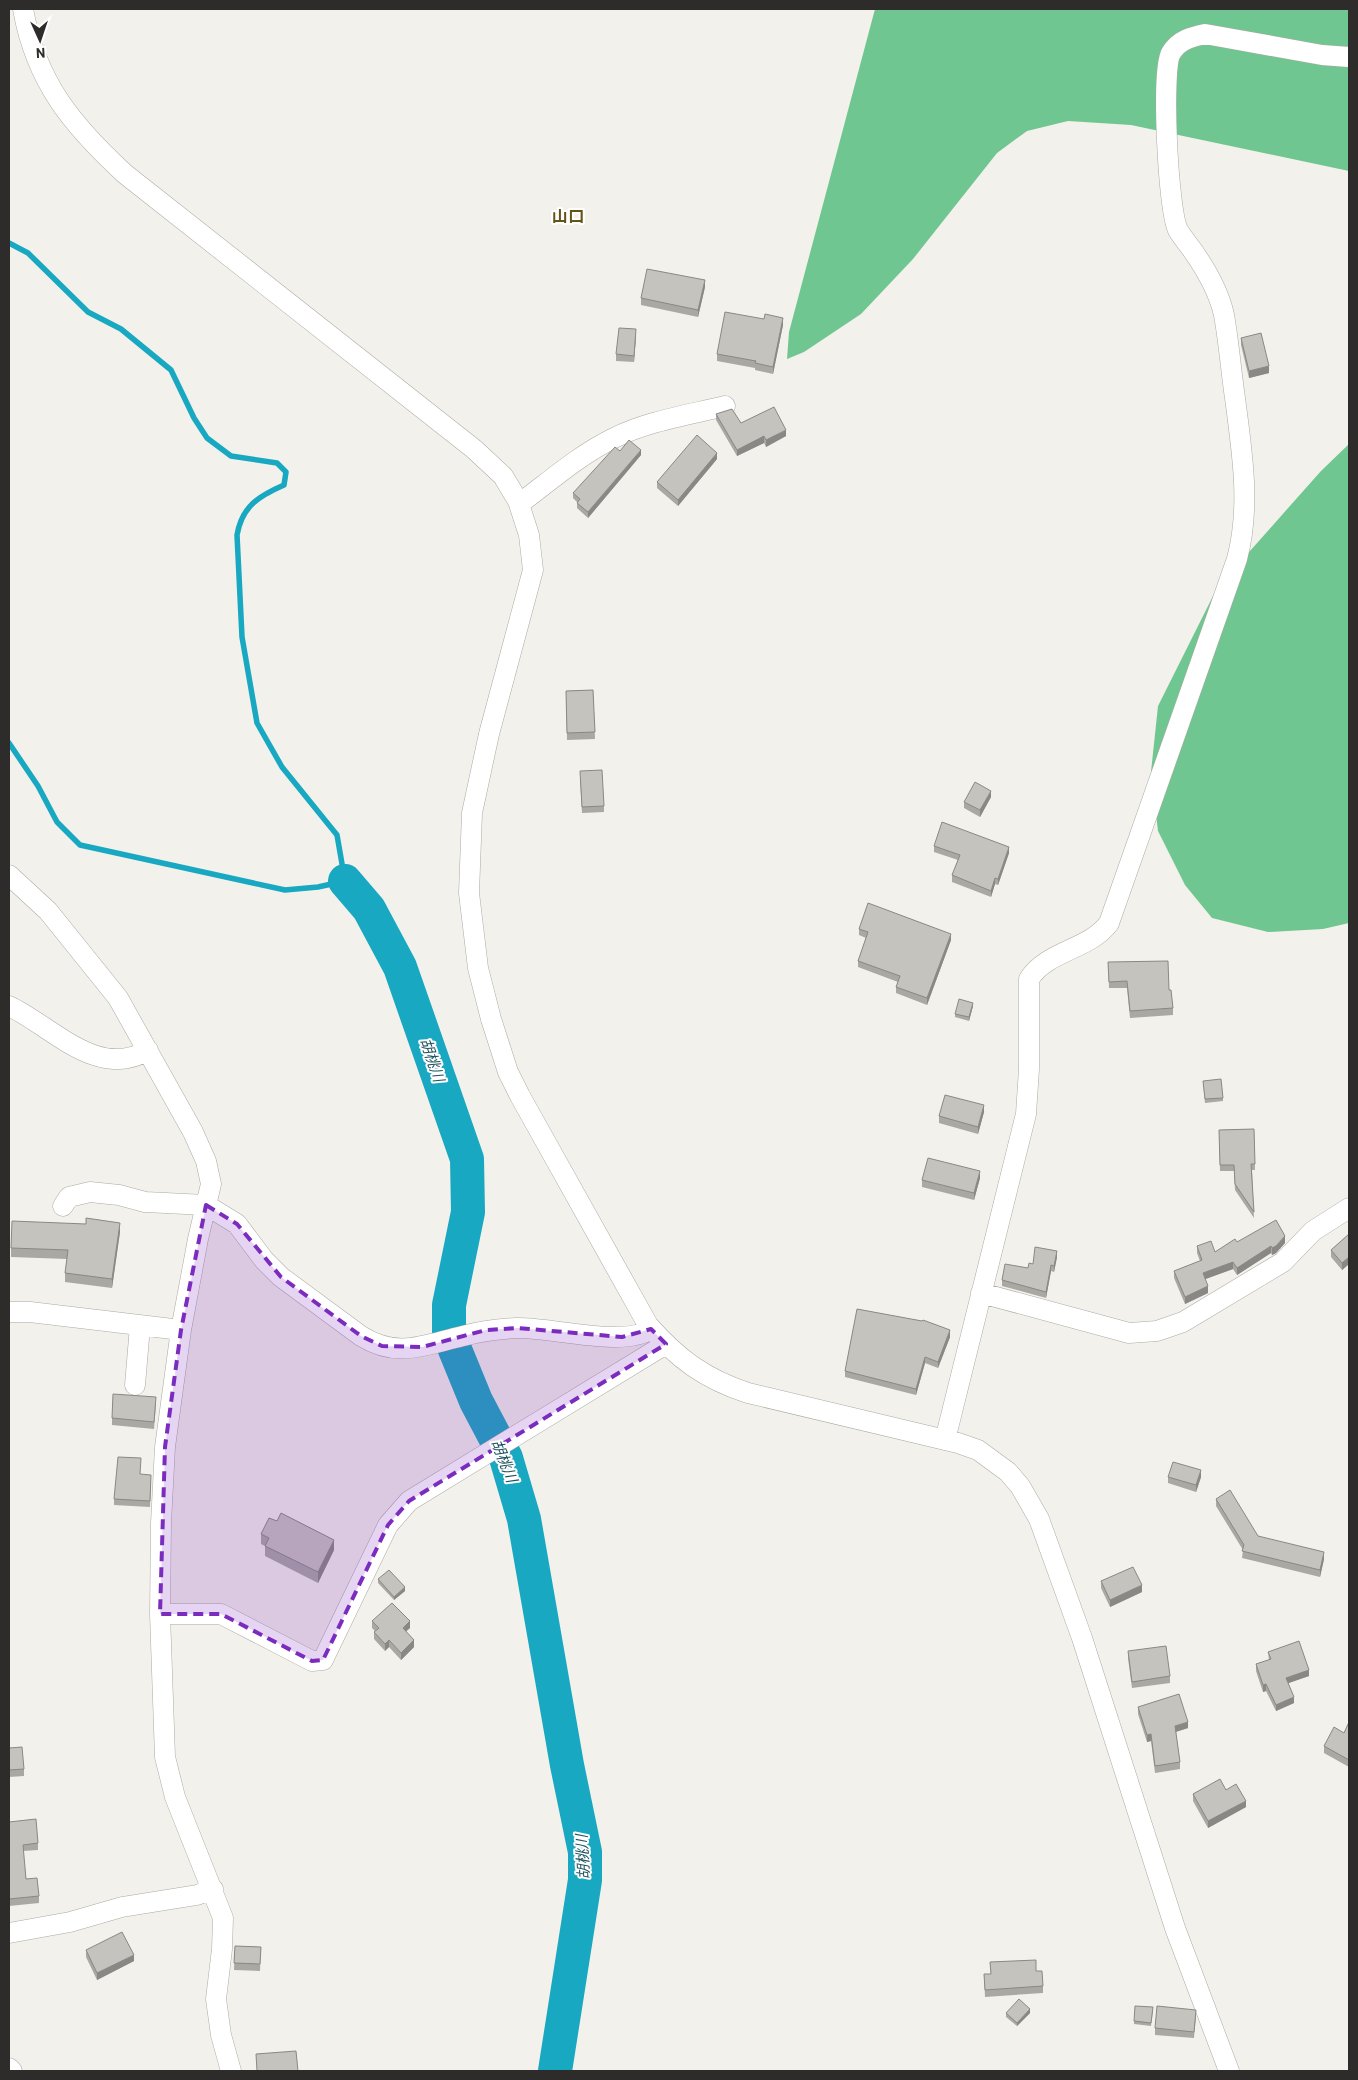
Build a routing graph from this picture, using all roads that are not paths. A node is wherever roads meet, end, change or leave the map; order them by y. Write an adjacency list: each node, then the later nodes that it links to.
1 (23, 9): 4 (street)
2 (1349, 57): 11 (street)
3 (725, 406): 4 (street)
4 (519, 504): 14 (street)
5 (9, 875): 7 (street)
6 (9, 1006): 7 (street)
7 (148, 1050): 8 (street)
8 (206, 1205): 9 (street); 14 (street); 15 (street)
9 (62, 1206)
10 (1349, 1208): 11 (street)
11 (981, 1293): 18 (street)
12 (9, 1312): 13 (street)
13 (140, 1326): 15 (street); 17 (street)
14 (651, 1329): 16 (street)
15 (181, 1330): 19 (street)
16 (666, 1344): 18 (street); 19 (street)
17 (135, 1385)
18 (945, 1440): 25 (street)
19 (160, 1614): 20 (street)
20 (213, 1889): 21 (street); 24 (street)
21 (9, 1933)
22 (9, 2068): 23 (street)
23 (12, 2071)
24 (231, 2071)
25 (1228, 2071)

